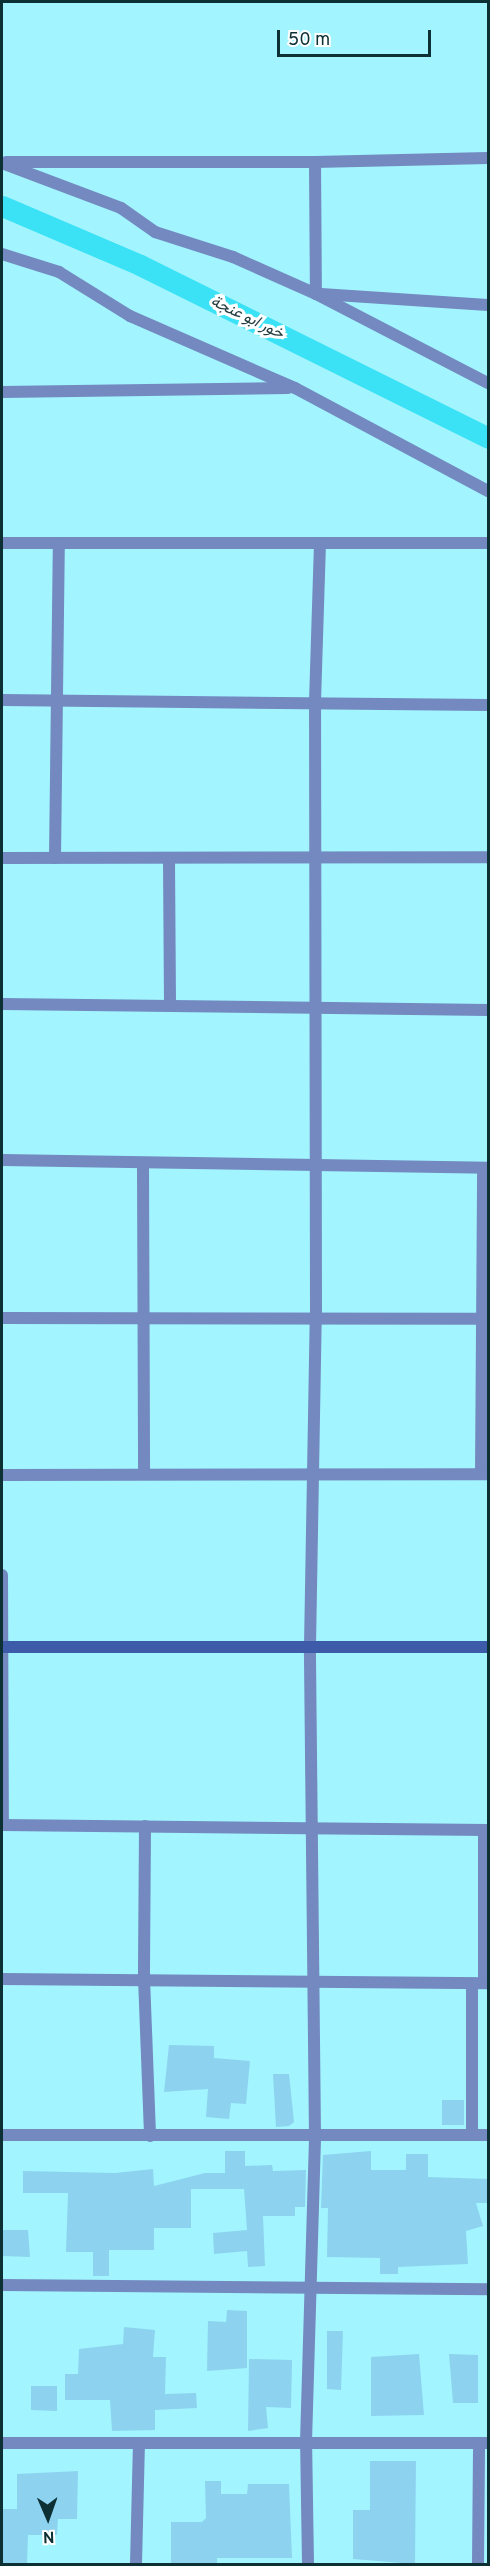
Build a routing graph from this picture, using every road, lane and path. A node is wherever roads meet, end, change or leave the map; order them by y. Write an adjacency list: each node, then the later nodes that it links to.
1 (489, 158): 3 (street)
2 (2, 162): 3 (street); 5 (street)
3 (315, 162): 5 (street)
4 (2, 254): 8 (street)
5 (316, 294): 6 (street); 7 (street)
6 (489, 305)
7 (489, 383)
8 (295, 388): 9 (street); 10 (street)
9 (2, 392)
10 (489, 491)
11 (2, 543): 13 (street)
12 (489, 543): 14 (street)
13 (58, 544): 14 (street); 16 (street)
14 (320, 545): 17 (street)
15 (2, 700): 16 (street)
16 (56, 701): 17 (street); 21 (street)
17 (315, 702): 18 (street); 22 (street)
18 (489, 705)
19 (489, 857): 22 (street)
20 (2, 858): 21 (street)
21 (55, 858): 23 (street)
22 (315, 858): 23 (street); 26 (street)
23 (169, 860): 25 (street)
24 (2, 1004): 25 (street)
25 (170, 1005): 26 (street)
26 (316, 1008): 27 (street); 30 (street)
27 (489, 1010)
28 (2, 1160): 29 (street)
29 (143, 1164): 30 (street); 34 (street)
30 (317, 1164): 31 (street); 32 (street)
31 (486, 1168): 35 (street)
32 (316, 1317): 34 (street); 35 (street); 39 (street)
33 (2, 1318): 34 (street)
34 (146, 1318): 36 (street)
35 (486, 1319): 37 (street)
36 (144, 1474): 38 (street); 39 (street)
37 (485, 1474): 39 (street)
38 (2, 1475)
39 (312, 1475): 41 (street)
40 (2, 1575): 42 (street)
41 (310, 1646): 42 (street); 43 (street); 46 (street)
42 (2, 1647): 44 (street)
43 (489, 1647)
44 (2, 1824): 45 (street)
45 (145, 1826): 46 (street); 48 (street)
46 (313, 1828): 47 (street); 50 (street)
47 (486, 1831): 51 (street)
48 (144, 1978): 49 (street); 50 (street); 55 (street)
49 (2, 1979)
50 (313, 1979): 51 (street); 56 (street)
51 (482, 1983): 53 (street)
52 (2, 2135): 55 (street)
53 (472, 2135): 54 (street); 56 (street)
54 (489, 2135)
55 (150, 2136): 56 (street)
56 (315, 2136): 58 (street)
57 (2, 2285): 58 (street)
58 (309, 2289): 59 (street); 60 (street)
59 (489, 2289)
60 (306, 2442): 62 (street); 63 (street); 65 (street)
61 (2, 2443): 63 (street)
62 (484, 2443): 66 (street)
63 (140, 2444): 64 (street)
64 (136, 2565)
65 (308, 2565)
66 (478, 2565)

